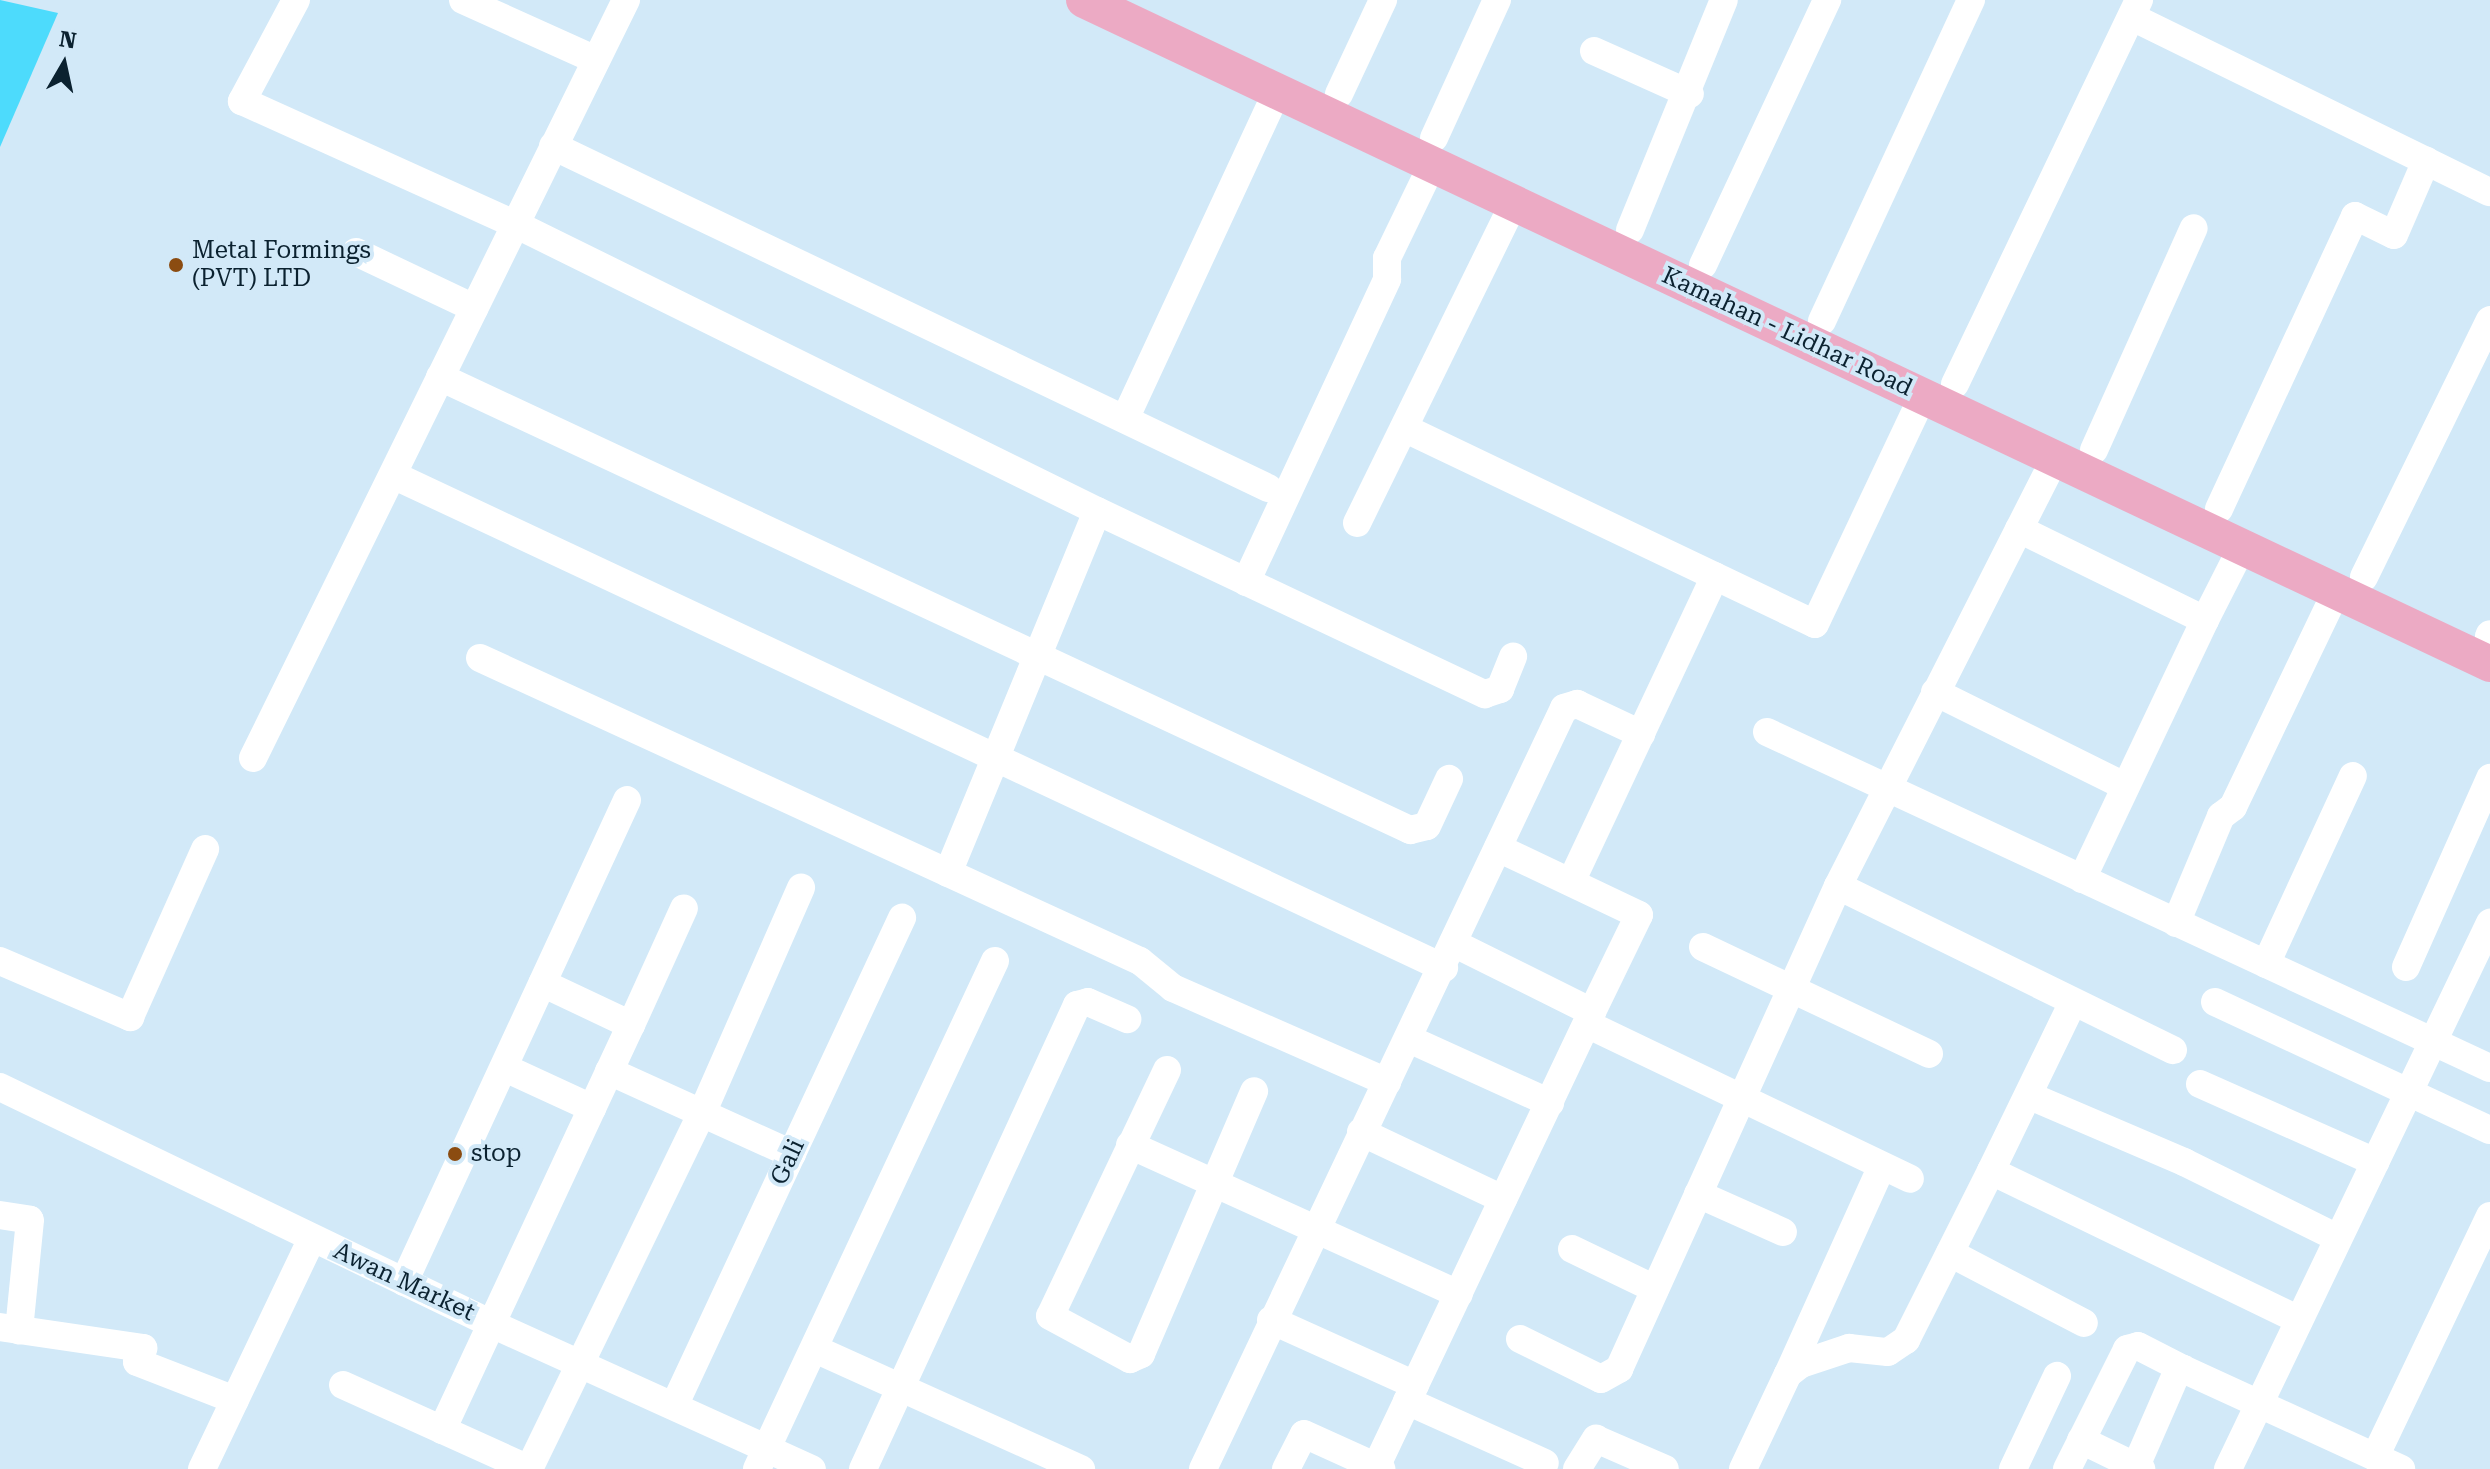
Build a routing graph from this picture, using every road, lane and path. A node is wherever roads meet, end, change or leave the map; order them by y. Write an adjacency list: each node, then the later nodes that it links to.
1 (296, 0): 22 (street)
2 (463, 0): 13 (street)
3 (626, 0): 13 (street)
4 (1084, 0): 14 (main road, Kamahan - Lidhar Road)
5 (1142, 0): 15 (main road, Kamahan - Lidhar Road)
6 (1383, 0): 15 (street)
7 (1497, 0): 18 (street)
8 (1724, 0): 16 (street)
9 (1827, 0): 26 (street)
10 (1971, 0): 29 (street)
11 (2136, 8): 19 (street); 31 (street)
12 (1594, 51): 16 (street)
13 (596, 60): 17 (street)
14 (1277, 91): 18 (main road, Kamahan - Lidhar Road); 32 (street)
15 (1339, 94): 18 (main road, Kamahan - Lidhar Road)
16 (1690, 94): 24 (street)
17 (553, 146): 22 (street); 32 (street)
18 (1433, 151): 21 (main road, Kamahan - Lidhar Road); 24 (main road, Kamahan - Lidhar Road); 44 (street)
19 (2426, 161): 20 (street); 38 (street)
20 (2490, 192)
21 (1514, 203): 31 (main road, Kamahan - Lidhar Road); 33 (street)
22 (515, 224): 27 (street); 39 (street)
23 (2194, 228): 34 (street)
24 (1630, 230): 26 (main road, Kamahan - Lidhar Road)
25 (356, 252): 27 (street)
26 (1703, 265): 29 (main road, Kamahan - Lidhar Road)
27 (474, 308): 30 (street)
28 (2490, 320): 45 (street)
29 (1822, 321): 31 (main road, Kamahan - Lidhar Road)
30 (440, 377): 36 (street); 48 (street)
31 (1939, 390): 34 (main road, Kamahan - Lidhar Road); 35 (main road, Kamahan - Lidhar Road); 43 (street)
32 (1125, 419): 37 (street)
33 (1404, 428): 40 (street); 43 (street)
34 (2094, 450): 38 (main road, Kamahan - Lidhar Road)
35 (2055, 459): 41 (street); 42 (main road, Kamahan - Lidhar Road)
36 (393, 475): 55 (street); 56 (street)
37 (1268, 488)
38 (2219, 509): 45 (main road, Kamahan - Lidhar Road)
39 (1097, 511): 44 (street); 48 (street)
40 (1357, 523)
41 (2019, 529): 46 (street); 52 (street)
42 (2242, 547): 45 (main road, Kamahan - Lidhar Road); 46 (street)
43 (1715, 576): 54 (street)
44 (1246, 582): 49 (street)
45 (2350, 584): 47 (main road, Kamahan - Lidhar Road); 51 (main road, Kamahan - Lidhar Road); 72 (street)
46 (2205, 620): 60 (street)
47 (2490, 636)
48 (1036, 657): 56 (street); 59 (street)
49 (1513, 657)
50 (480, 658): 65 (street)
51 (2490, 664)
52 (1935, 692): 60 (street); 61 (street)
53 (1767, 732): 61 (street)
54 (1641, 734): 63 (street); 67 (street)
55 (253, 758)
56 (996, 759): 65 (street); 75 (street)
57 (2353, 776): 78 (street)
58 (2490, 778): 79 (street)
59 (1449, 779)
60 (2124, 786): 66 (street)
61 (1886, 787): 66 (street); 68 (street)
62 (627, 800): 80 (street)
63 (1498, 848): 67 (street); 75 (street)
64 (205, 849): 76 (street)
65 (948, 873): 95 (street)
66 (2082, 879): 72 (street)
67 (1571, 882): 84 (street)
68 (1838, 886): 81 (street); 82 (street)
69 (801, 888): 104 (street)
70 (684, 908): 86 (street)
71 (902, 918): 108 (street, Gali)
72 (2176, 923): 78 (street)
73 (2490, 923): 88 (street)
74 (1703, 947): 81 (street)
75 (1448, 956): 84 (street); 87 (street)
76 (0, 961)
77 (995, 961): 133 (street)
78 (2266, 964): 88 (street)
79 (2406, 967)
80 (542, 983): 86 (street); 91 (street)
81 (1791, 988): 90 (street); 101 (street)
82 (2073, 1002): 89 (street); 100 (street)
83 (2215, 1002): 99 (street)
84 (1589, 1018): 101 (street); 102 (street)
85 (1127, 1019): 139 (street)
86 (631, 1025): 94 (street)
87 (1409, 1039): 95 (street); 102 (street)
88 (2432, 1042): 92 (street); 99 (street)
89 (2173, 1050)
90 (1929, 1054)
91 (505, 1068): 103 (street); 124 (street)
92 (2490, 1068)
93 (1167, 1070): 107 (street)
94 (609, 1071): 103 (street); 104 (street)
95 (1387, 1082): 106 (street)
96 (2200, 1084): 109 (street)
97 (0, 1087): 120 (street, Awan Market)
98 (1254, 1091): 113 (street)
99 (2408, 1092): 105 (street); 109 (street)
100 (2030, 1096): 111 (street); 121 (street)
101 (1744, 1098): 110 (street); 114 (street)
102 (1550, 1103): 115 (street)
103 (592, 1108): 130 (street)
104 (703, 1111): 108 (street); 134 (street)
105 (2490, 1130)
106 (1361, 1132): 115 (street); 118 (street)
107 (1130, 1145): 113 (street); 113 (street)
108 (792, 1154): 143 (street, Gali)
109 (2375, 1162): 121 (street)
110 (1882, 1166): 112 (street); 136 (street)
111 (1991, 1171): 123 (street); 128 (street)
112 (1910, 1179)
113 (1216, 1183): 118 (street)
114 (1698, 1194): 119 (street); 125 (street)
115 (1503, 1199): 126 (street)
116 (0, 1215): 131 (street)
117 (2490, 1216): 146 (street)
118 (1317, 1231): 126 (street); 127 (street)
119 (1783, 1232)
120 (312, 1238): 124 (street, Awan Market); 141 (street)
121 (2338, 1238): 128 (street)
122 (1572, 1249): 125 (street)
123 (1950, 1253): 129 (street); 136 (street)
124 (404, 1282): 130 (street, Awan Market)
125 (1655, 1289): 132 (street)
126 (1459, 1294): 140 (street)
127 (1271, 1320): 140 (street); 156 (street)
128 (2299, 1320): 142 (street)
129 (2084, 1323)
130 (494, 1325): 134 (street, Awan Market); 144 (street)
131 (10, 1329): 141 (street)
132 (1520, 1339)
133 (815, 1349): 139 (street); 147 (street)
134 (580, 1364): 143 (street, Awan Market); 152 (street)
135 (2183, 1369): 142 (street); 145 (street); 151 (street)
136 (1788, 1374): 160 (street)
137 (2057, 1376): 161 (street)
138 (343, 1385): 144 (street)
139 (900, 1390): 154 (street); 155 (street)
140 (1411, 1393): 148 (street); 150 (street)
141 (235, 1400): 149 (street)
142 (2259, 1404): 146 (street); 163 (street)
143 (674, 1406): 147 (street, Awan Market)
144 (442, 1430): 152 (street)
145 (2081, 1440): 151 (street); 162 (street)
146 (2375, 1457): 164 (street)
147 (762, 1458): 153 (street, Awan Market)
148 (1545, 1463)
149 (208, 1467)
150 (1379, 1468): 157 (street)
151 (2139, 1468)
152 (529, 1469)
153 (812, 1469)
154 (863, 1469)
155 (1081, 1469)
156 (1203, 1469)
157 (1286, 1469)
158 (1577, 1469): 159 (street)
159 (1665, 1469)
160 (1743, 1469)
161 (2013, 1469)
162 (2067, 1469)
163 (2228, 1469)
164 (2401, 1469)

